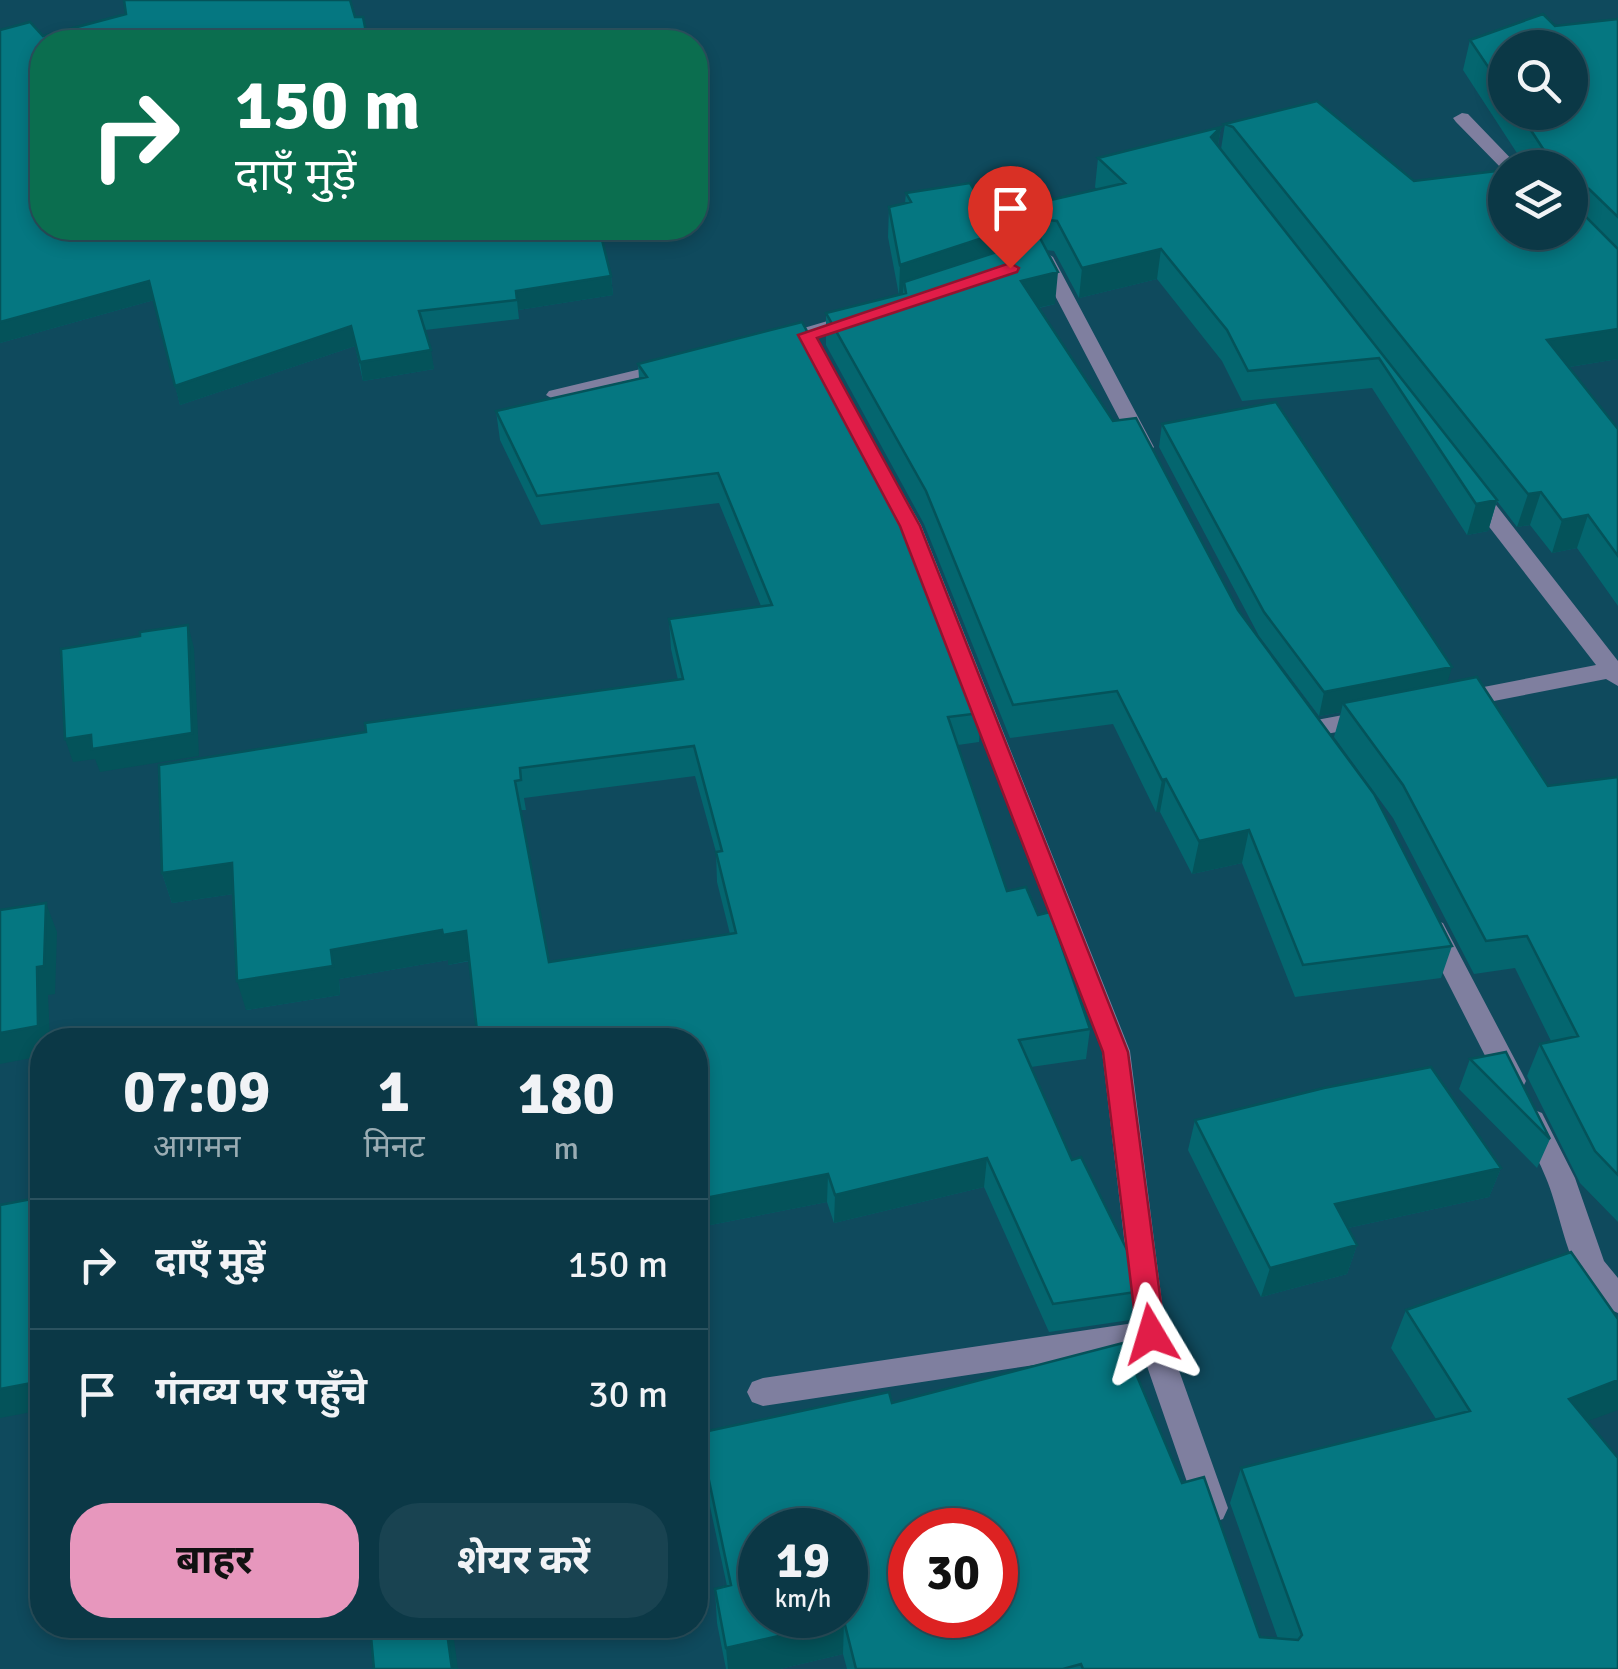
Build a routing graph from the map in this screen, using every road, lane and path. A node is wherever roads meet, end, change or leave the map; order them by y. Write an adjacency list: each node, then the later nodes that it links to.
1 (1462, 118): 2 (street)
2 (1493, 150)
3 (1026, 263): 9 (street)
4 (880, 311): 5 (street)
5 (749, 349)
6 (691, 363): 7 (street)
7 (556, 394)
8 (873, 456): 17 (street)
9 (1154, 467)
10 (1458, 471): 11 (street)
11 (1616, 673): 12 (street)
12 (1443, 704)
13 (1386, 714): 14 (street)
14 (1311, 729)
15 (1422, 905): 16 (street)
16 (1618, 1300)
17 (1151, 1334): 18 (street); 19 (street)
18 (763, 1392)
19 (1222, 1538)

